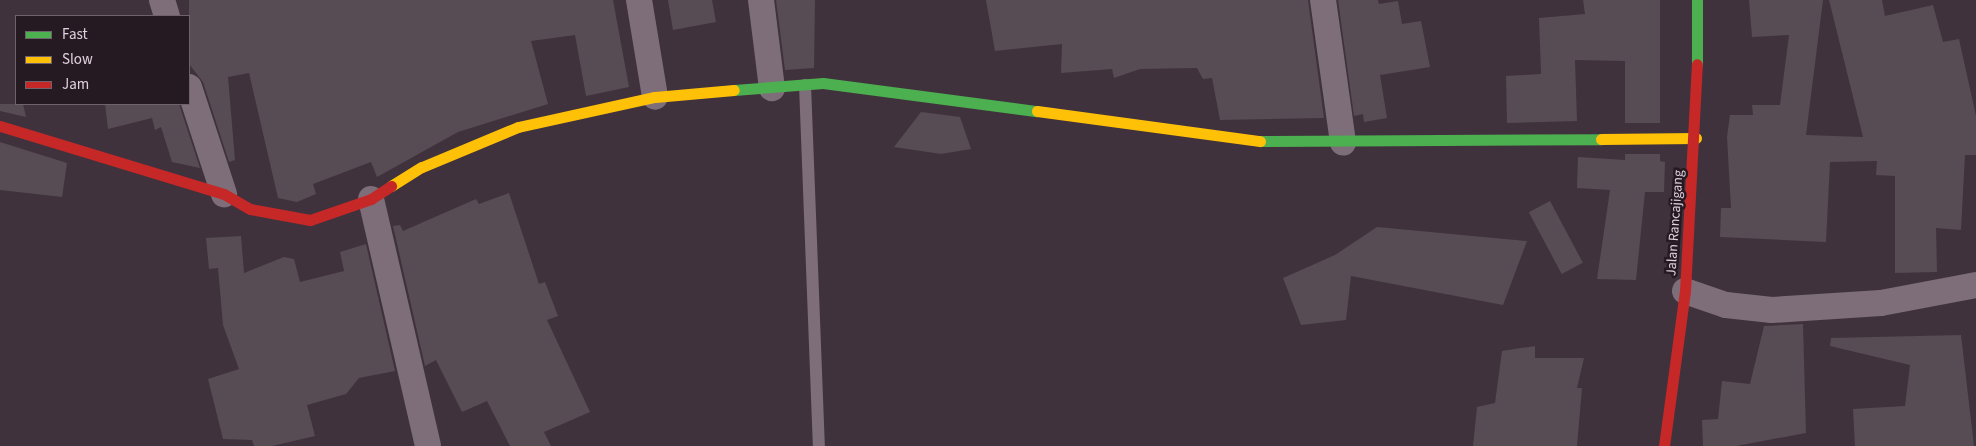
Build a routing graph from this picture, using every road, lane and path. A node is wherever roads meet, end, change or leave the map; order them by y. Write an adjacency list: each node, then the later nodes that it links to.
1 (162, 0): 6 (street)
2 (639, 0): 10 (street)
3 (761, 0): 8 (street)
4 (1323, 0): 13 (street)
5 (1697, 0): 12 (street, Jalan Rancajigang)
6 (167, 15)
7 (805, 85): 8 (street); 13 (street); 19 (lane)
8 (772, 88): 10 (street)
9 (190, 90): 14 (street)
10 (656, 97): 15 (street)
11 (0, 126): 14 (street)
12 (1696, 138): 13 (street); 17 (street, Jalan Rancajigang)
13 (1344, 143)
14 (224, 194): 15 (street)
15 (371, 199): 18 (street)
16 (1976, 285): 17 (street)
17 (1685, 292): 20 (street, Jalan Rancajigang)
18 (428, 446)
19 (819, 446)
20 (1664, 446)

